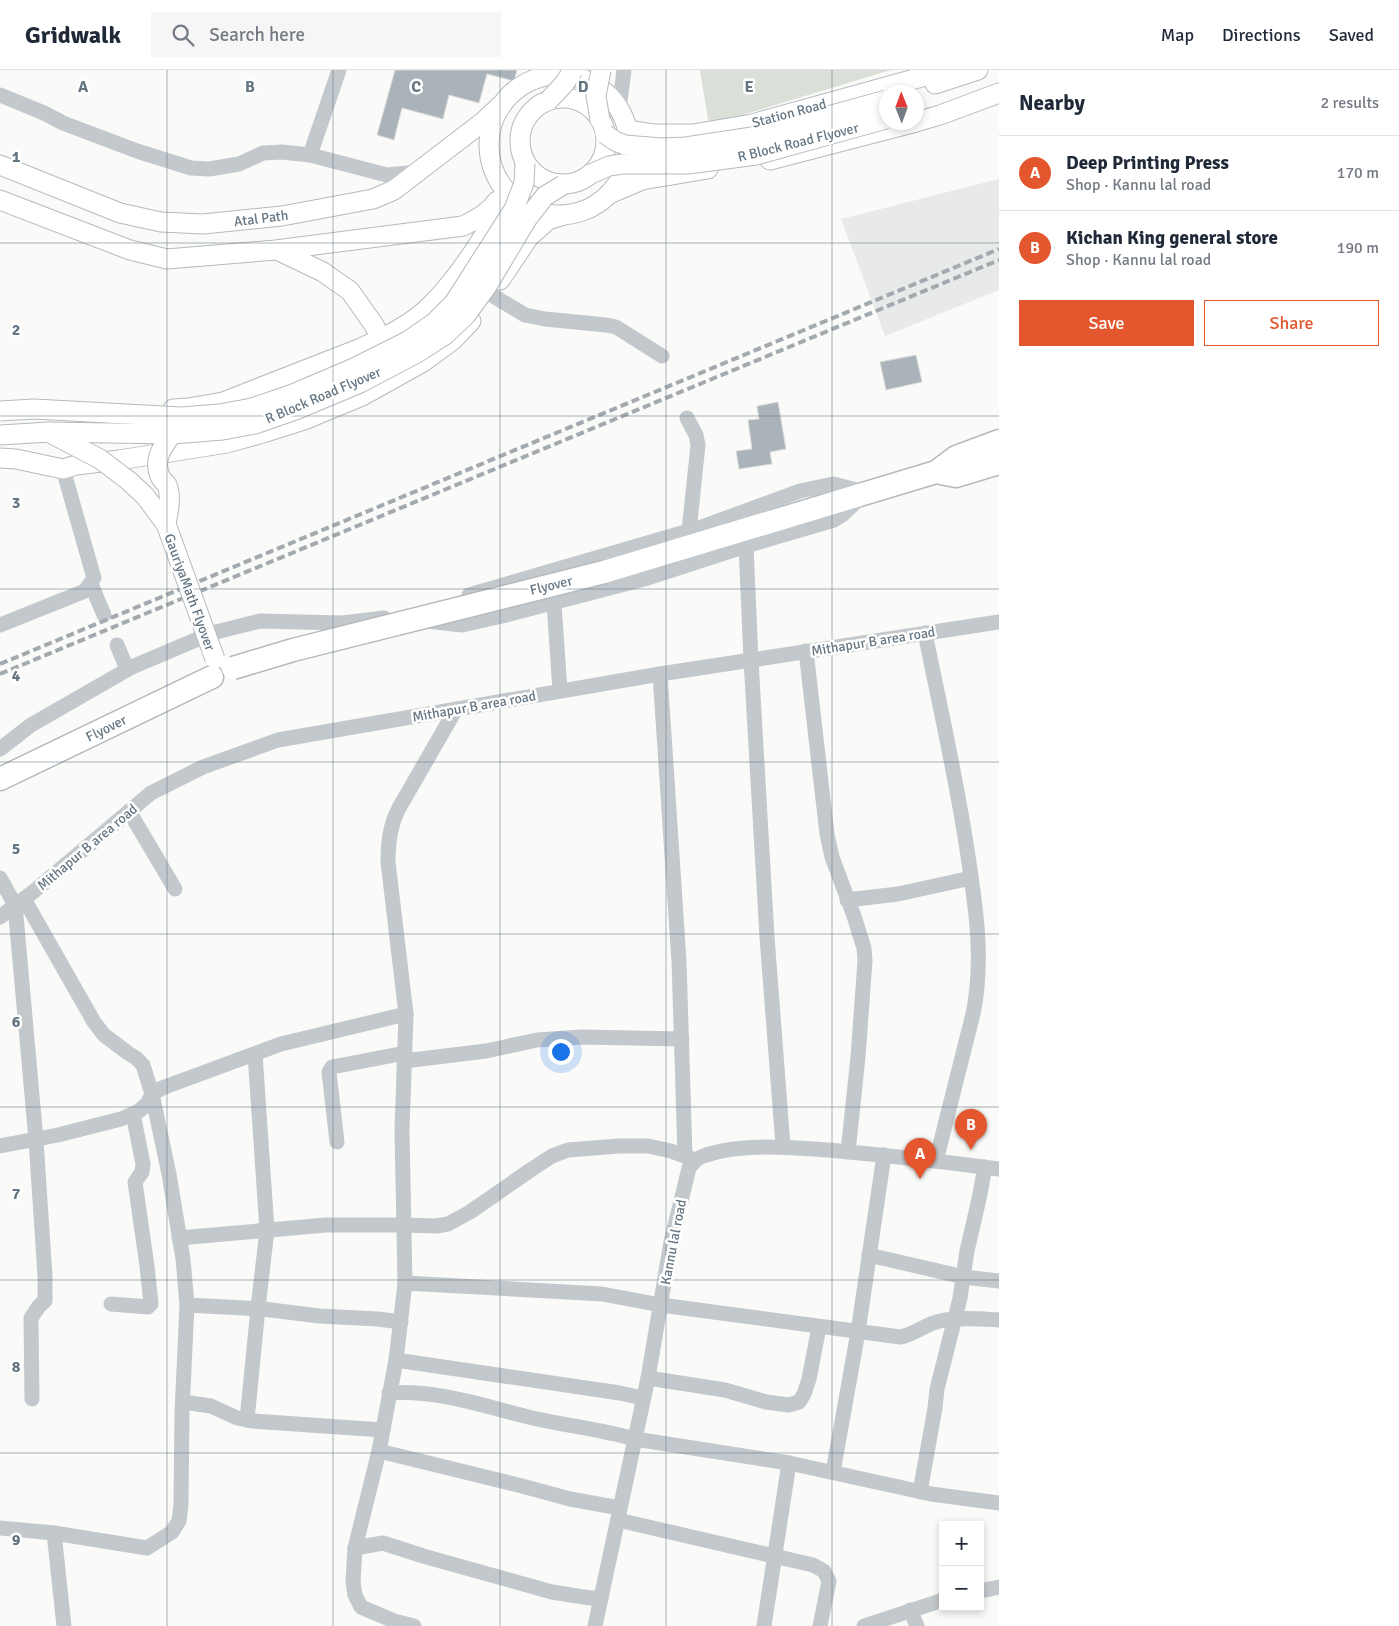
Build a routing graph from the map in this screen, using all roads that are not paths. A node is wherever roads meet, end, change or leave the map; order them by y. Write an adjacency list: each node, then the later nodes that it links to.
1 (339, 70): 22 (street)
2 (573, 70): 12 (main road, bridge)
3 (600, 70): 19 (main road, bridge)
4 (624, 70): 16 (street)
5 (947, 70): 20 (main road, Station Road)
6 (978, 70): 9 (main road)
7 (542, 74): 14 (main road, Atal Path); 16 (main road)
8 (999, 82): 15 (main road)
9 (924, 87)
10 (999, 93): 17 (main road)
11 (0, 95): 22 (street)
12 (548, 101): 19 (main road, R Block Road Flyover, bridge); 23 (main road, R Block Road Flyover)
13 (879, 102): 19 (main road, R Block Road Flyover, bridge)
14 (500, 106): 25 (main road, Atal Path); 28 (main road)
15 (924, 107)
16 (619, 109): 20 (main road)
17 (924, 120)
18 (879, 121): 26 (main road, R Block Road Flyover, bridge)
19 (603, 127): 26 (main road, bridge)
20 (627, 130): 29 (main road)
21 (885, 130): 29 (main road)
22 (310, 155): 25 (street)
23 (525, 163): 27 (main road); 39 (main road, R Block Road Flyover, bridge)
24 (0, 165): 25 (main road, Atal Path)
25 (418, 172)
26 (591, 174): 27 (main road, R Block Road Flyover)
27 (563, 185): 42 (main road, R Block Road Flyover, bridge)
28 (507, 192): 31 (main road); 32 (main road); 34 (main road)
29 (609, 195): 31 (main road)
30 (0, 200): 32 (main road)
31 (564, 215): 33 (main road)
32 (276, 250): 34 (main road)
33 (490, 294): 35 (street); 38 (main road)
34 (381, 339): 36 (main road)
35 (662, 356)
36 (318, 365): 37 (main road); 38 (main road)
37 (0, 403)
38 (335, 407): 47 (main road)
39 (0, 411)
40 (687, 418): 51 (street)
41 (49, 432): 42 (main road, R Block Road Flyover, bridge); 43 (main road, R Block Road Flyover); 50 (main road, GauriyaMath Flyover, bridge)
42 (172, 434): 50 (main road, GauriyaMath Flyover, bridge)
43 (0, 435)
44 (999, 440): 48 (highway)
45 (0, 458): 47 (main road)
46 (999, 462): 48 (highway)
47 (63, 469): 53 (street)
48 (936, 472): 49 (highway, Flyover)
49 (866, 492): 51 (street); 52 (street); 63 (highway, Flyover, bridge)
50 (166, 524): 63 (main road, GauriyaMath Flyover, bridge)
51 (689, 531): 56 (street)
52 (746, 546): 54 (street); 62 (street)
53 (91, 584): 55 (street); 58 (street)
54 (554, 603): 56 (street); 66 (street)
55 (104, 615)
56 (391, 617): 64 (street)
57 (999, 622): 59 (street, Mithapur B area road)
58 (0, 625)
59 (925, 633): 61 (street, Mithapur B area road); 72 (street)
60 (117, 646): 64 (street)
61 (806, 651): 62 (street, Mithapur B area road); 74 (street)
62 (751, 660): 65 (street, Mithapur B area road); 86 (street)
63 (220, 668): 69 (highway, Flyover)
64 (128, 669): 68 (street)
65 (660, 674): 66 (street, Mithapur B area road); 78 (street)
66 (560, 692): 67 (street, Mithapur B area road)
67 (456, 709): 70 (street, Mithapur B area road); 77 (street)
68 (0, 749)
69 (0, 779)
70 (129, 811): 73 (street); 75 (street, Mithapur B area road)
71 (0, 878): 75 (street)
72 (971, 878): 74 (street); 90 (street)
73 (175, 889)
74 (847, 900): 87 (street)
75 (19, 902): 76 (street, Mithapur B area road); 81 (street); 83 (street)
76 (0, 917)
77 (406, 1014): 79 (street); 80 (street)
78 (682, 1039): 80 (street); 89 (street)
79 (255, 1054): 81 (street); 93 (street)
80 (405, 1057): 84 (street); 92 (street)
81 (152, 1094): 82 (street); 94 (street)
82 (133, 1114): 83 (street); 99 (street)
83 (36, 1140): 85 (street); 112 (street)
84 (337, 1142)
85 (0, 1146)
86 (783, 1146): 87 (street); 89 (street)
87 (848, 1152): 88 (street)
88 (884, 1155): 90 (street); 95 (street)
89 (690, 1158): 92 (street); 101 (street, Kannu lal road)
90 (936, 1161): 91 (street)
91 (992, 1168): 96 (street)
92 (404, 1225): 93 (street); 98 (street)
93 (267, 1230): 94 (street); 102 (street)
94 (179, 1238): 100 (street)
95 (869, 1256): 96 (street); 107 (street)
96 (964, 1277): 97 (street); 103 (street)
97 (999, 1281)
98 (405, 1283): 101 (street); 105 (street)
99 (111, 1304)
100 (187, 1305): 102 (street); 113 (street)
101 (661, 1305): 106 (street); 109 (street, Kannu lal road)
102 (258, 1308): 105 (street); 114 (street)
103 (955, 1319): 104 (street); 107 (street); 120 (street)
104 (999, 1320)
105 (401, 1322): 108 (street)
106 (819, 1327): 107 (street); 109 (street)
107 (858, 1332): 119 (street)
108 (396, 1360): 110 (street); 111 (street)
109 (648, 1378): 111 (street, Kannu lal road)
110 (389, 1393): 115 (street); 116 (street)
111 (643, 1398): 116 (street, Kannu lal road)
112 (32, 1399)
113 (183, 1402): 114 (street); 124 (street)
114 (247, 1420): 115 (street)
115 (383, 1430): 117 (street)
116 (635, 1439): 118 (street); 122 (street, Kannu lal road)
117 (379, 1451): 122 (street); 125 (street)
118 (789, 1462): 119 (street); 126 (street)
119 (833, 1472): 120 (street)
120 (920, 1492): 121 (street)
121 (999, 1503)
122 (619, 1514): 126 (street); 129 (street, Kannu lal road)
123 (0, 1528): 124 (street)
124 (54, 1534): 132 (street)
125 (355, 1548): 129 (street); 133 (street)
126 (774, 1556): 135 (street); 136 (street)
127 (999, 1587): 128 (street)
128 (984, 1590)
129 (601, 1598): 134 (street, Kannu lal road)
130 (939, 1601): 131 (street)
131 (910, 1610): 137 (street); 138 (street)
132 (64, 1626)
133 (414, 1626)
134 (595, 1626)
135 (764, 1626)
136 (820, 1626)
137 (864, 1626)
138 (917, 1626)

